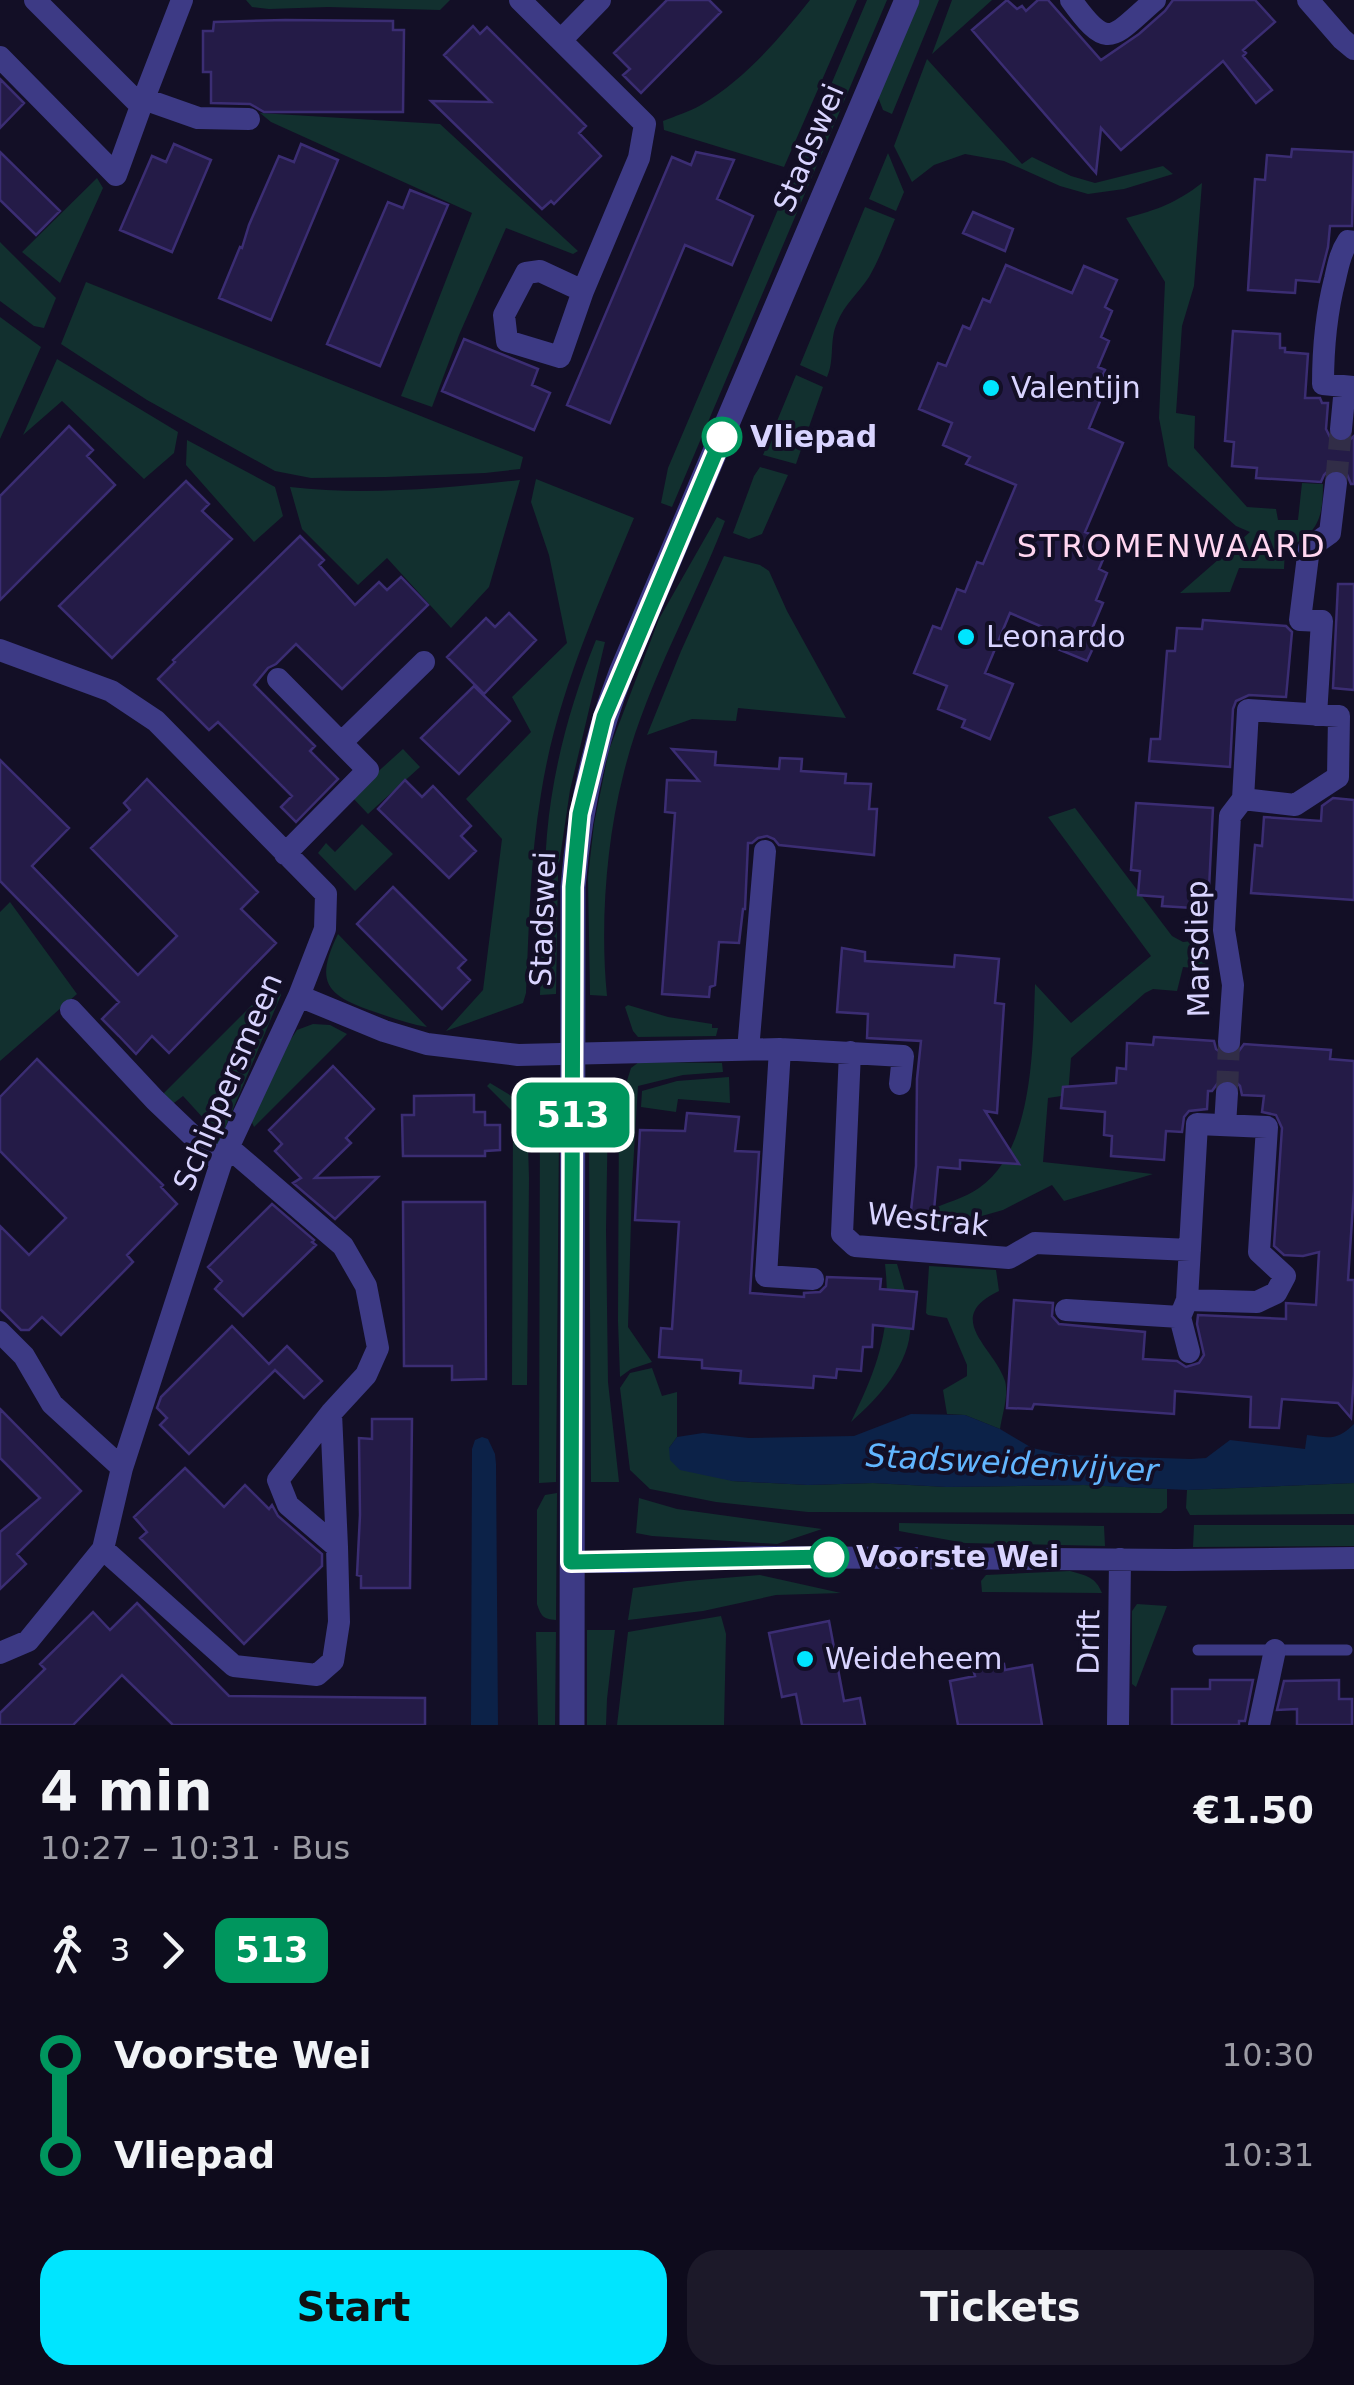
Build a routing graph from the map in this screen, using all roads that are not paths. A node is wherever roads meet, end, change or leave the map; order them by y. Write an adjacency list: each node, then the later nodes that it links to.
1 (35, 0): 12 (street)
2 (182, 0): 12 (street)
3 (520, 0): 9 (street)
4 (600, 0): 9 (street)
5 (907, 0): 33 (street, Stadswei)
6 (1071, 0): 7 (street)
7 (1156, 0)
8 (1308, 0): 10 (street)
9 (561, 40): 15 (street)
10 (1348, 44)
11 (0, 56): 12 (street)
12 (142, 102): 13 (street)
13 (250, 120)
14 (1354, 242): 16 (street)
15 (583, 291)
16 (1350, 387): 17 (street)
17 (1342, 430)
18 (1336, 482): 22 (street)
19 (0, 650): 26 (street, Schippersmeen)
20 (424, 662): 23 (street)
21 (278, 679): 23 (street)
22 (1316, 714): 24 (street, Marsdiep); 24 (street)
23 (342, 742): 26 (street)
24 (1242, 798): 29 (street, Marsdiep)
25 (765, 851): 31 (street)
26 (285, 854): 27 (street, Schippersmeen)
27 (299, 996): 33 (street); 37 (street, Schippersmeen)
28 (71, 1010): 37 (street)
29 (1229, 1042)
30 (780, 1049): 31 (street); 32 (street); 39 (street)
31 (748, 1050): 33 (street)
32 (850, 1052): 34 (street); 38 (street, Westrak)
33 (573, 1054): 50 (street, Stadswei)
34 (900, 1084)
35 (1227, 1093): 36 (street)
36 (1225, 1125): 38 (street); 40 (street)
37 (225, 1155): 44 (street); 45 (street, Schippersmeen)
38 (1190, 1250): 40 (street)
39 (813, 1279)
40 (1183, 1308): 41 (street); 43 (street)
41 (1066, 1310)
42 (0, 1332): 45 (street)
43 (1190, 1352)
44 (330, 1414): 46 (street); 46 (street)
45 (122, 1468): 47 (street, Schippersmeen)
46 (337, 1547): 47 (street)
47 (102, 1549): 54 (street, Schippersmeen)
48 (1354, 1558): 49 (street)
49 (1120, 1559): 50 (street); 56 (street, Drift)
50 (571, 1562): 55 (street, Stadswei)
51 (1198, 1650): 52 (lane)
52 (1275, 1650): 53 (lane); 57 (street)
53 (1347, 1650)
54 (0, 1653)
55 (572, 1725)
56 (1118, 1725)
57 (1259, 1725)

